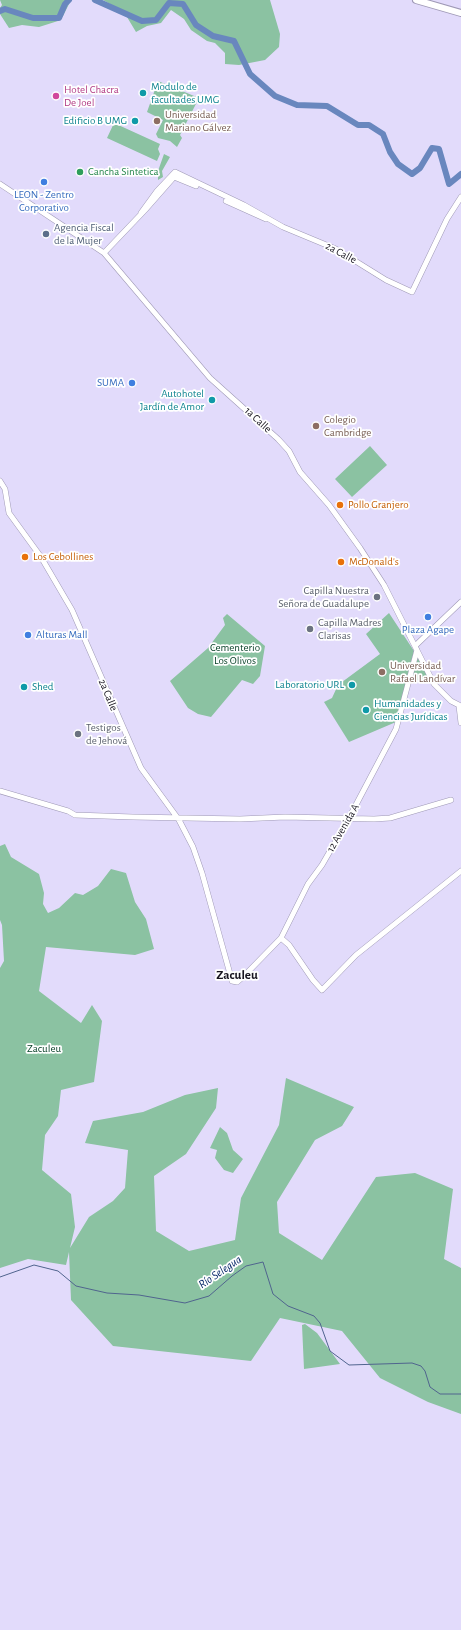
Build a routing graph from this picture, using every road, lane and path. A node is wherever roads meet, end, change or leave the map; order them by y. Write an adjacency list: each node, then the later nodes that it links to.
1 (416, 0): 2 (main road)
2 (461, 13)
3 (0, 184): 5 (street, 1a Calle)
4 (461, 196): 5 (street, 2a Calle)
5 (104, 253): 8 (street, 1a Calle)
6 (0, 481): 13 (street, 2a Calle)
7 (461, 602): 8 (street)
8 (416, 648): 9 (street, 1a Calle); 14 (street, 12 Avenida A)
9 (460, 706): 10 (street)
10 (461, 723)
11 (0, 791): 13 (street)
12 (451, 800): 14 (street)
13 (177, 818): 14 (street); 17 (street, 2a Calle)
14 (349, 818): 16 (street, 12 Avenida A)
15 (461, 871): 16 (street)
16 (281, 938): 17 (street, 12 Avenida A)
17 (232, 981)

